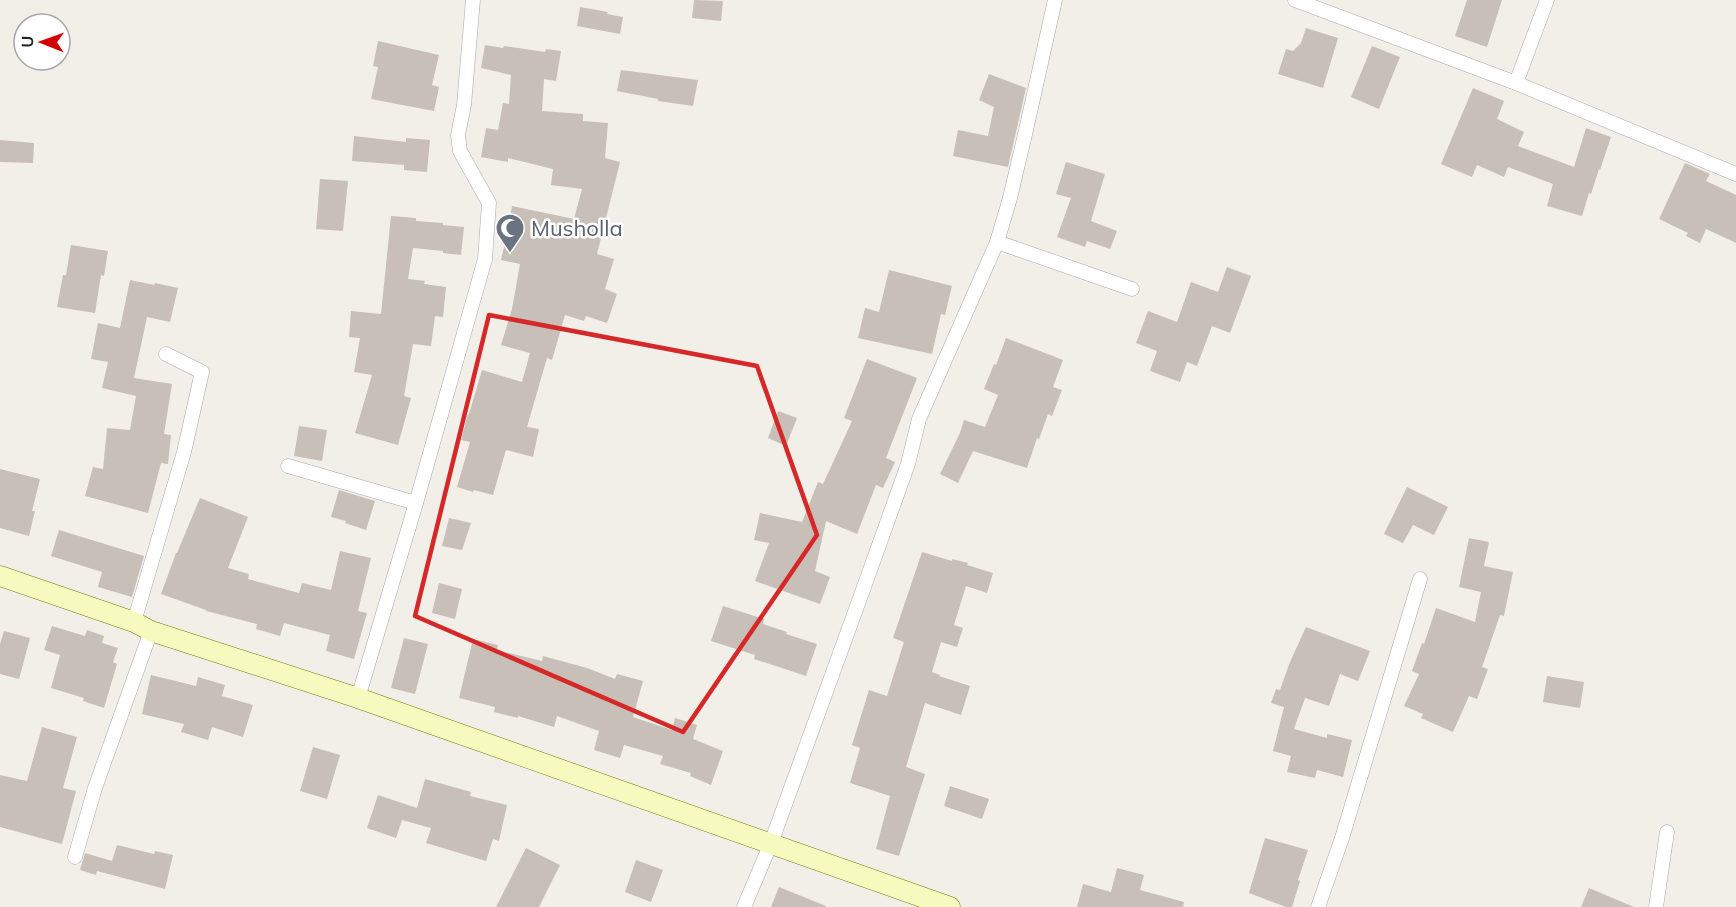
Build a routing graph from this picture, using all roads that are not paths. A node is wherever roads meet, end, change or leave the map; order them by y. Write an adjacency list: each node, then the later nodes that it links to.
1 (473, 0): 11 (street)
2 (1055, 0): 7 (street)
3 (1294, 0): 5 (street)
4 (1547, 0): 5 (street)
5 (1516, 83): 6 (street)
6 (1736, 174)
7 (997, 242): 8 (street); 17 (street)
8 (1132, 289)
9 (166, 354): 14 (street)
10 (288, 466): 11 (street)
11 (416, 503): 15 (street)
12 (0, 576): 14 (street)
13 (1420, 579): 21 (street)
14 (142, 626): 15 (street); 18 (street)
15 (358, 698): 17 (street)
16 (1667, 832): 22 (street)
17 (771, 843): 19 (street); 20 (street)
18 (75, 857)
19 (744, 907)
20 (950, 907)
21 (1318, 907)
22 (1656, 907)

